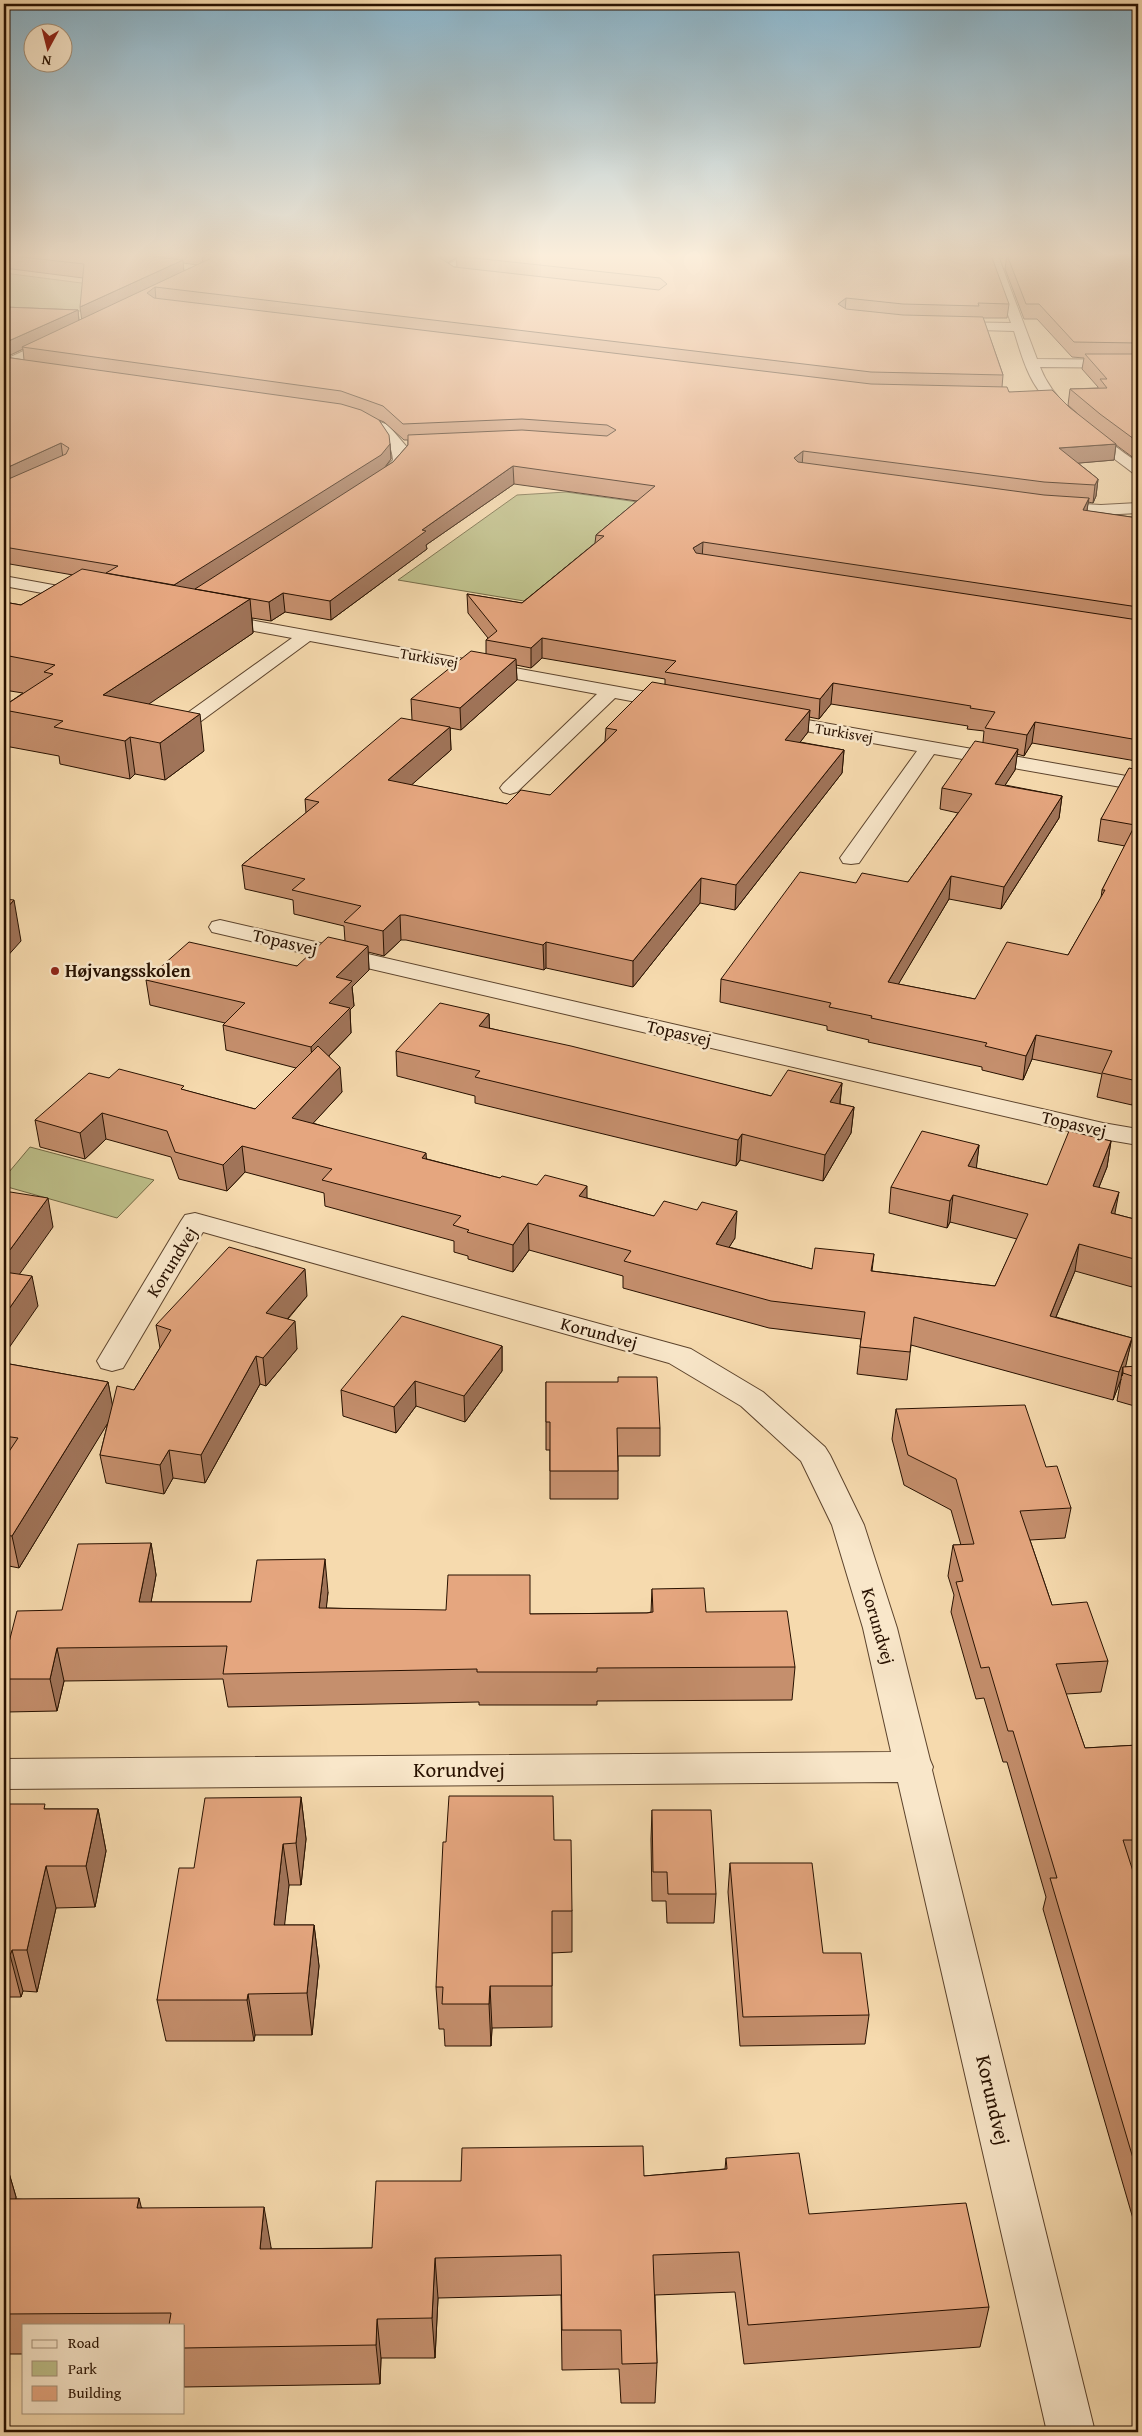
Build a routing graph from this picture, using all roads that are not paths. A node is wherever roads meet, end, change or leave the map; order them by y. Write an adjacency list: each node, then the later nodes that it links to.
1 (16, 367): 3 (street)
2 (1032, 367): 4 (street)
3 (33, 369)
4 (1051, 396): 5 (street); 9 (street)
5 (1033, 397)
6 (339, 413): 10 (street)
7 (1130, 444): 9 (street)
8 (417, 445): 10 (street)
9 (1106, 445): 11 (street)
10 (399, 446): 12 (street)
11 (1138, 470)
12 (363, 492)
13 (1033, 505): 14 (street)
14 (1138, 508)
15 (4, 581): 16 (street)
16 (46, 589): 17 (street); 18 (street)
17 (102, 599)
18 (21, 603)
19 (204, 617): 20 (street, Turkisvej)
20 (306, 636): 21 (street, Turkisvej); 24 (street)
21 (611, 691): 22 (street, Turkisvej); 27 (street)
22 (688, 705)
23 (756, 717): 25 (street, Turkisvej)
24 (186, 724)
25 (929, 748): 26 (street, Turkisvej); 28 (street)
26 (1138, 784)
27 (510, 788)
28 (851, 858)
29 (220, 927): 30 (street, Topasvej)
30 (1138, 1137)
31 (112, 1361): 32 (street, Korundvej)
32 (915, 1767): 33 (street, Korundvej); 34 (street, Korundvej)
33 (4, 1774)
34 (1071, 2432)

